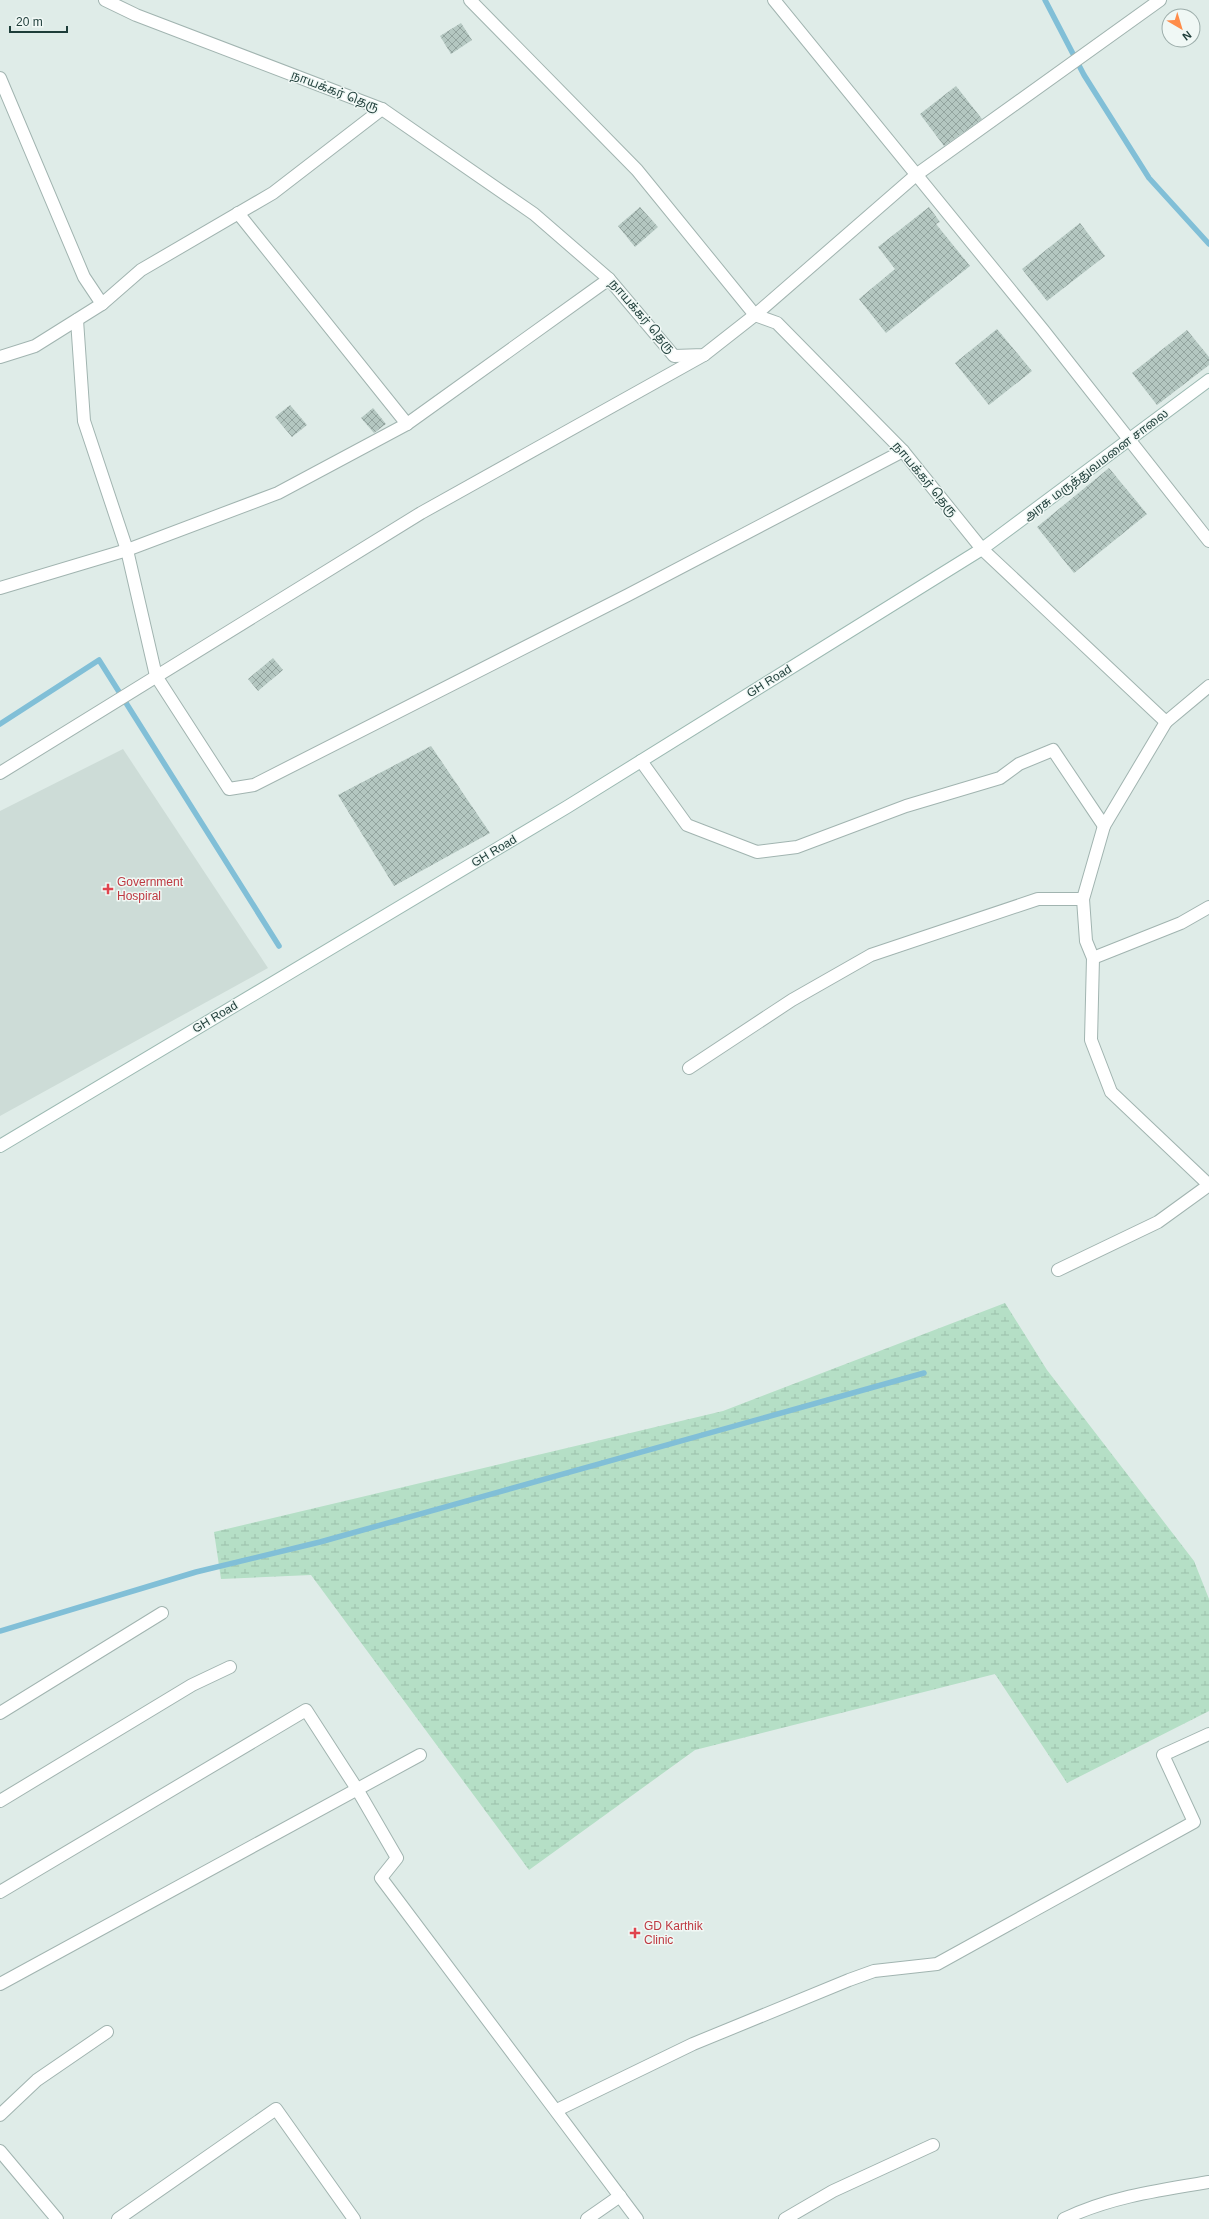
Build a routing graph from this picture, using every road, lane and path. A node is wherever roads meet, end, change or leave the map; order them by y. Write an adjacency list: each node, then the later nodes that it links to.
1 (470, 0): 12 (street)
2 (774, 0): 8 (street)
3 (1160, 0): 8 (street)
4 (109, 1): 7 (street, நாயக்கர் தெரு)
5 (0, 78): 6 (street)
6 (4, 100): 11 (street)
7 (382, 109): 9 (street); 10 (street, நாயக்கர் தெரு)
8 (916, 175): 12 (street); 18 (street)
9 (238, 212): 11 (street); 17 (street)
10 (609, 279): 14 (street, நாயக்கர் தெரு); 17 (street)
11 (102, 304): 13 (street)
12 (755, 315): 14 (street); 19 (street, நாயக்கர் தெரு)
13 (77, 320): 15 (street); 22 (street)
14 (704, 355): 24 (street)
15 (0, 357)
16 (1209, 380): 18 (street, அரசு மருத்துவமனை சாலை)
17 (407, 424): 22 (street)
18 (1129, 440): 20 (street); 21 (street, அரசு மருத்துவமனை சாலை)
19 (903, 451): 21 (street, நாயக்கர் தெரு); 24 (street)
20 (1209, 541)
21 (982, 549): 26 (street, நாயக்கர் தெரு); 27 (street, GH Road)
22 (127, 550): 23 (street); 24 (street)
23 (0, 588)
24 (156, 676): 28 (street)
25 (1209, 686): 26 (street)
26 (1166, 722): 29 (street)
27 (641, 761): 29 (street); 34 (street, GH Road)
28 (0, 773)
29 (1104, 826): 30 (street)
30 (1083, 899): 32 (street); 33 (street)
31 (1209, 907): 32 (street)
32 (1093, 958): 35 (street)
33 (689, 1068)
34 (0, 1146)
35 (1209, 1185): 36 (street)
36 (1058, 1270)
37 (162, 1612): 39 (street)
38 (230, 1667): 43 (street)
39 (0, 1713)
40 (1209, 1734): 47 (street)
41 (420, 1755): 42 (street)
42 (358, 1789): 44 (street); 45 (street); 47 (street)
43 (0, 1801)
44 (0, 1892)
45 (0, 1984)
46 (106, 2032): 48 (street)
47 (557, 2110): 52 (street)
48 (0, 2115)
49 (933, 2144): 58 (street)
50 (0, 2151): 53 (street)
51 (1209, 2182): 59 (street)
52 (620, 2196): 56 (street); 57 (street)
53 (57, 2219)
54 (118, 2219): 55 (street)
55 (354, 2219)
56 (587, 2219)
57 (637, 2219)
58 (785, 2219)
59 (1064, 2219)

